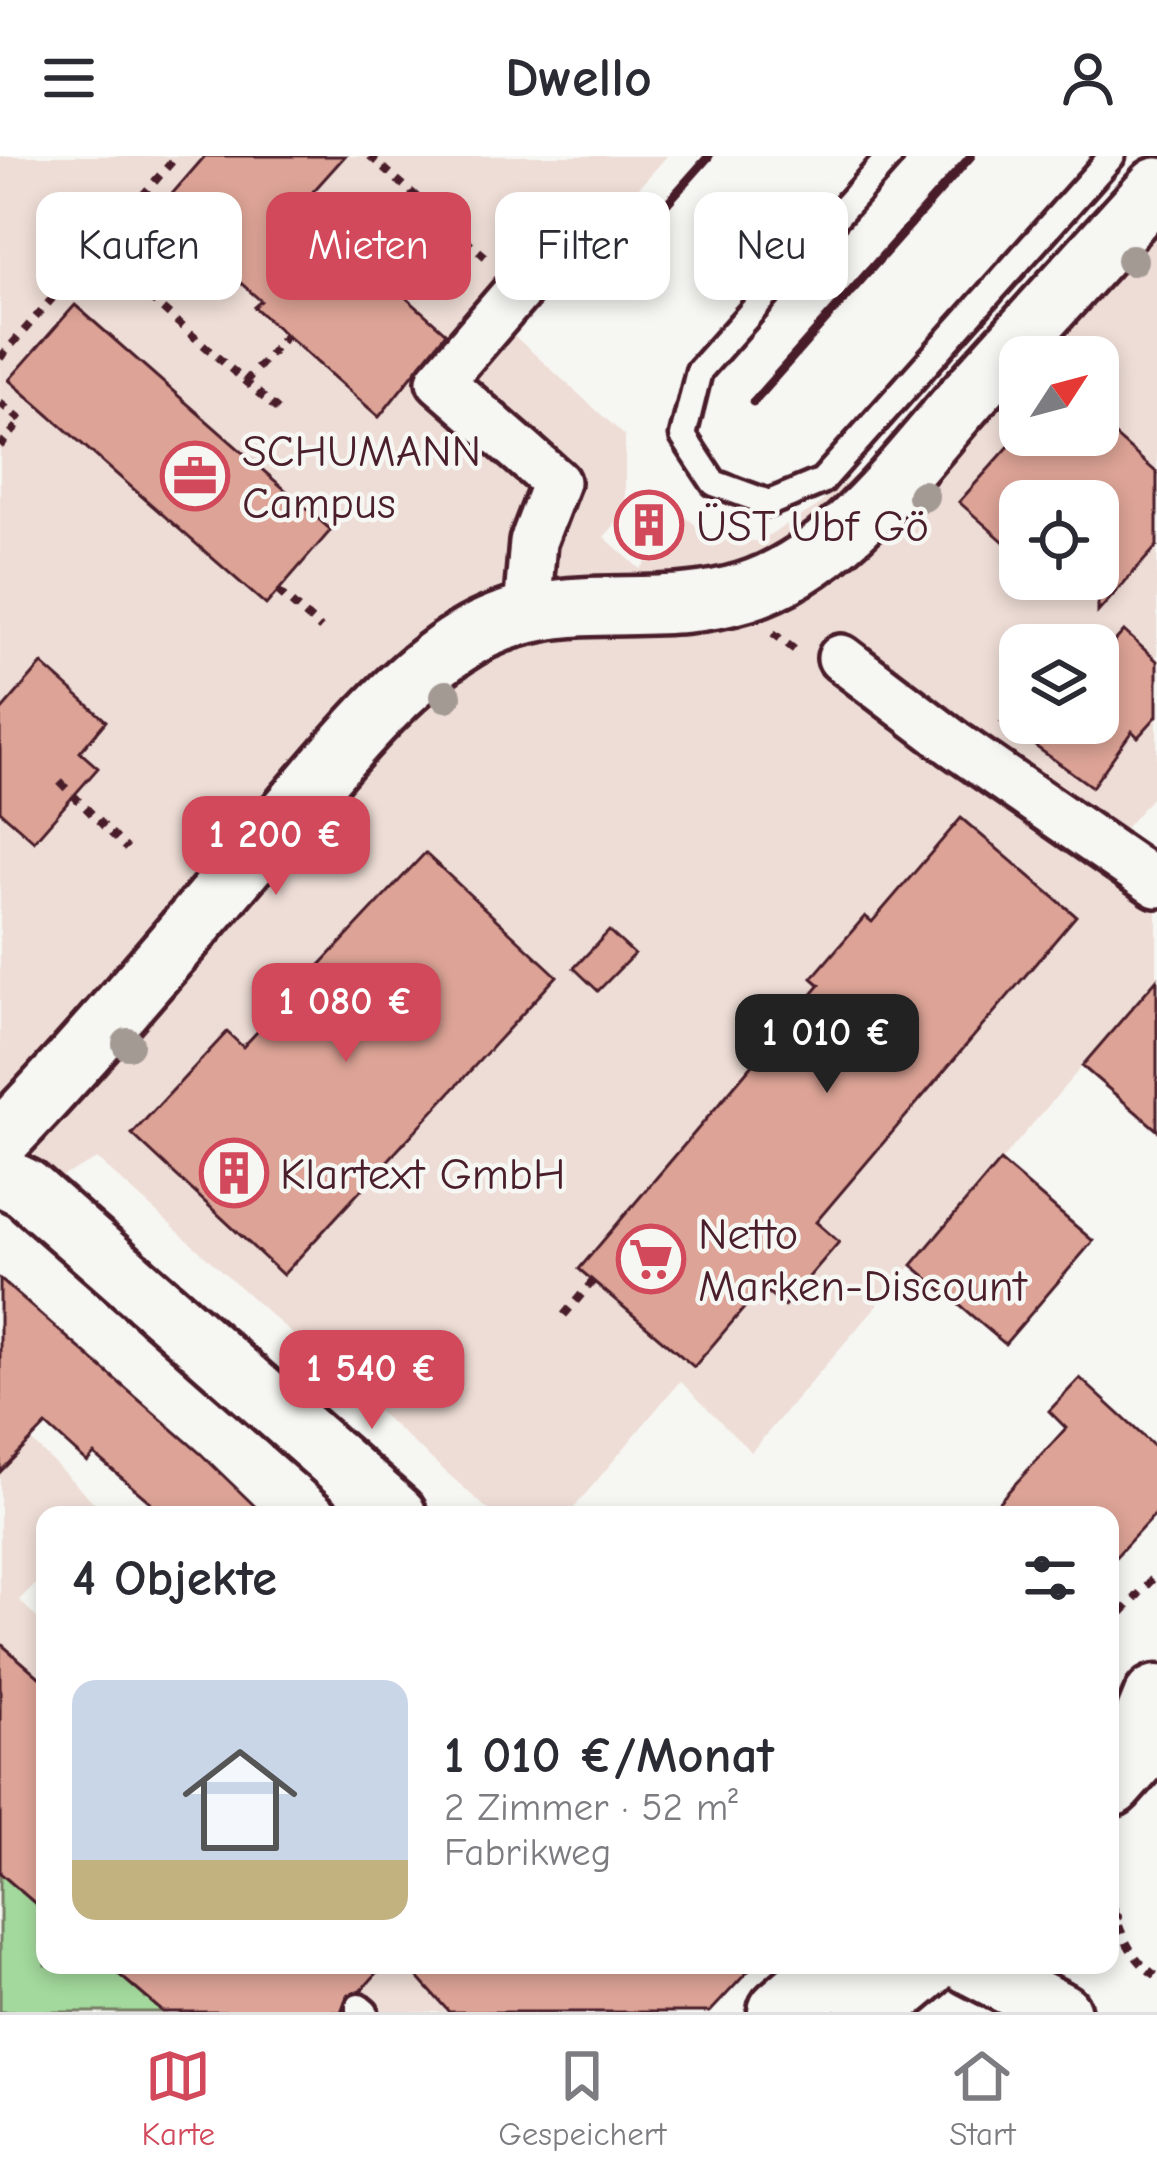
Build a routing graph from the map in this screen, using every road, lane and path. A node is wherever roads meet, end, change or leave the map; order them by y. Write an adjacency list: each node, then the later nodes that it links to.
1 (176, 156): 6 (path)
2 (370, 156): 7 (path)
3 (890, 156): 4 (lane)
4 (1112, 156)
5 (1157, 187): 18 (street)
6 (145, 192)
7 (495, 264)
8 (50, 300): 12 (path)
9 (151, 300): 13 (path)
10 (510, 300): 19 (street)
11 (286, 336): 13 (path)
12 (0, 358)
13 (245, 382): 15 (path)
14 (0, 403): 16 (path)
15 (278, 411)
16 (0, 446)
17 (278, 591): 20 (path)
18 (748, 591): 19 (street); 21 (path)
19 (527, 611): 25 (street)
20 (321, 629)
21 (842, 658): 24 (street)
22 (60, 782): 23 (path)
23 (127, 849)
24 (1157, 884)
25 (0, 1141)
26 (0, 1175): 29 (street)
27 (593, 1281): 28 (path)
28 (564, 1315)
29 (387, 1506)
30 (1157, 1574): 31 (path)
31 (1119, 1616)
32 (1157, 1700): 33 (main road); 34 (main road)
33 (1119, 1713)
34 (1119, 1773)
35 (1119, 1926): 40 (path)
36 (826, 1974): 41 (main road)
37 (915, 1974): 42 (main road)
38 (942, 1974): 43 (street)
39 (987, 1974): 44 (street)
40 (1157, 1976)
41 (782, 2012)
42 (869, 2012)
43 (1010, 2012)
44 (1061, 2012)

